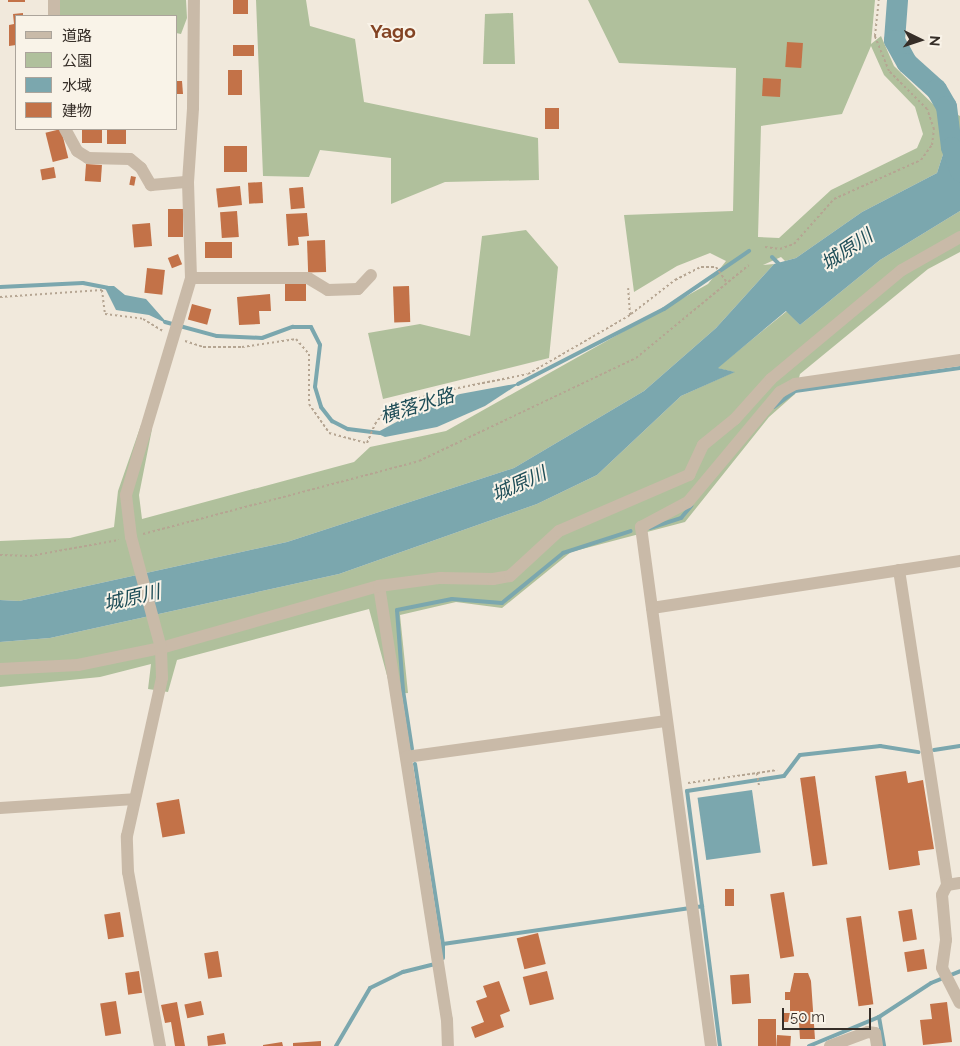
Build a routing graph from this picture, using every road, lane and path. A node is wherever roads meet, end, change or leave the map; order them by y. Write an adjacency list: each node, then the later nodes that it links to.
1 (54, 0): 4 (street)
2 (194, 0): 6 (street)
3 (879, 0): 8 (path)
4 (54, 15)
5 (65, 130): 6 (street)
6 (188, 182): 11 (street)
7 (960, 236): 18 (street)
8 (765, 247)
9 (749, 265): 12 (path)
10 (372, 275): 11 (street)
11 (191, 278): 16 (street)
12 (727, 284): 15 (path); 20 (path)
13 (628, 288): 15 (path)
14 (0, 297): 16 (path)
15 (630, 315): 16 (path)
16 (174, 338): 20 (street)
17 (960, 360): 19 (street)
18 (689, 475): 19 (street); 24 (street)
19 (704, 480): 25 (street)
20 (131, 537): 21 (path); 26 (street)
21 (0, 555)
22 (960, 561): 23 (street)
23 (899, 570): 25 (street); 36 (street)
24 (379, 586): 26 (street); 29 (street)
25 (652, 608): 28 (street)
26 (161, 648): 27 (street); 34 (street)
27 (0, 669)
28 (667, 721): 29 (street); 32 (street)
29 (406, 757): 39 (street)
30 (777, 770): 31 (path)
31 (757, 773): 32 (path); 33 (path)
32 (676, 785): 40 (street)
33 (759, 786)
34 (134, 799): 35 (street); 38 (street)
35 (0, 808)
36 (954, 884): 37 (street)
37 (960, 1003)
38 (160, 1046)
39 (448, 1046)
40 (711, 1046)
41 (830, 1046): 42 (street)
42 (877, 1046)

